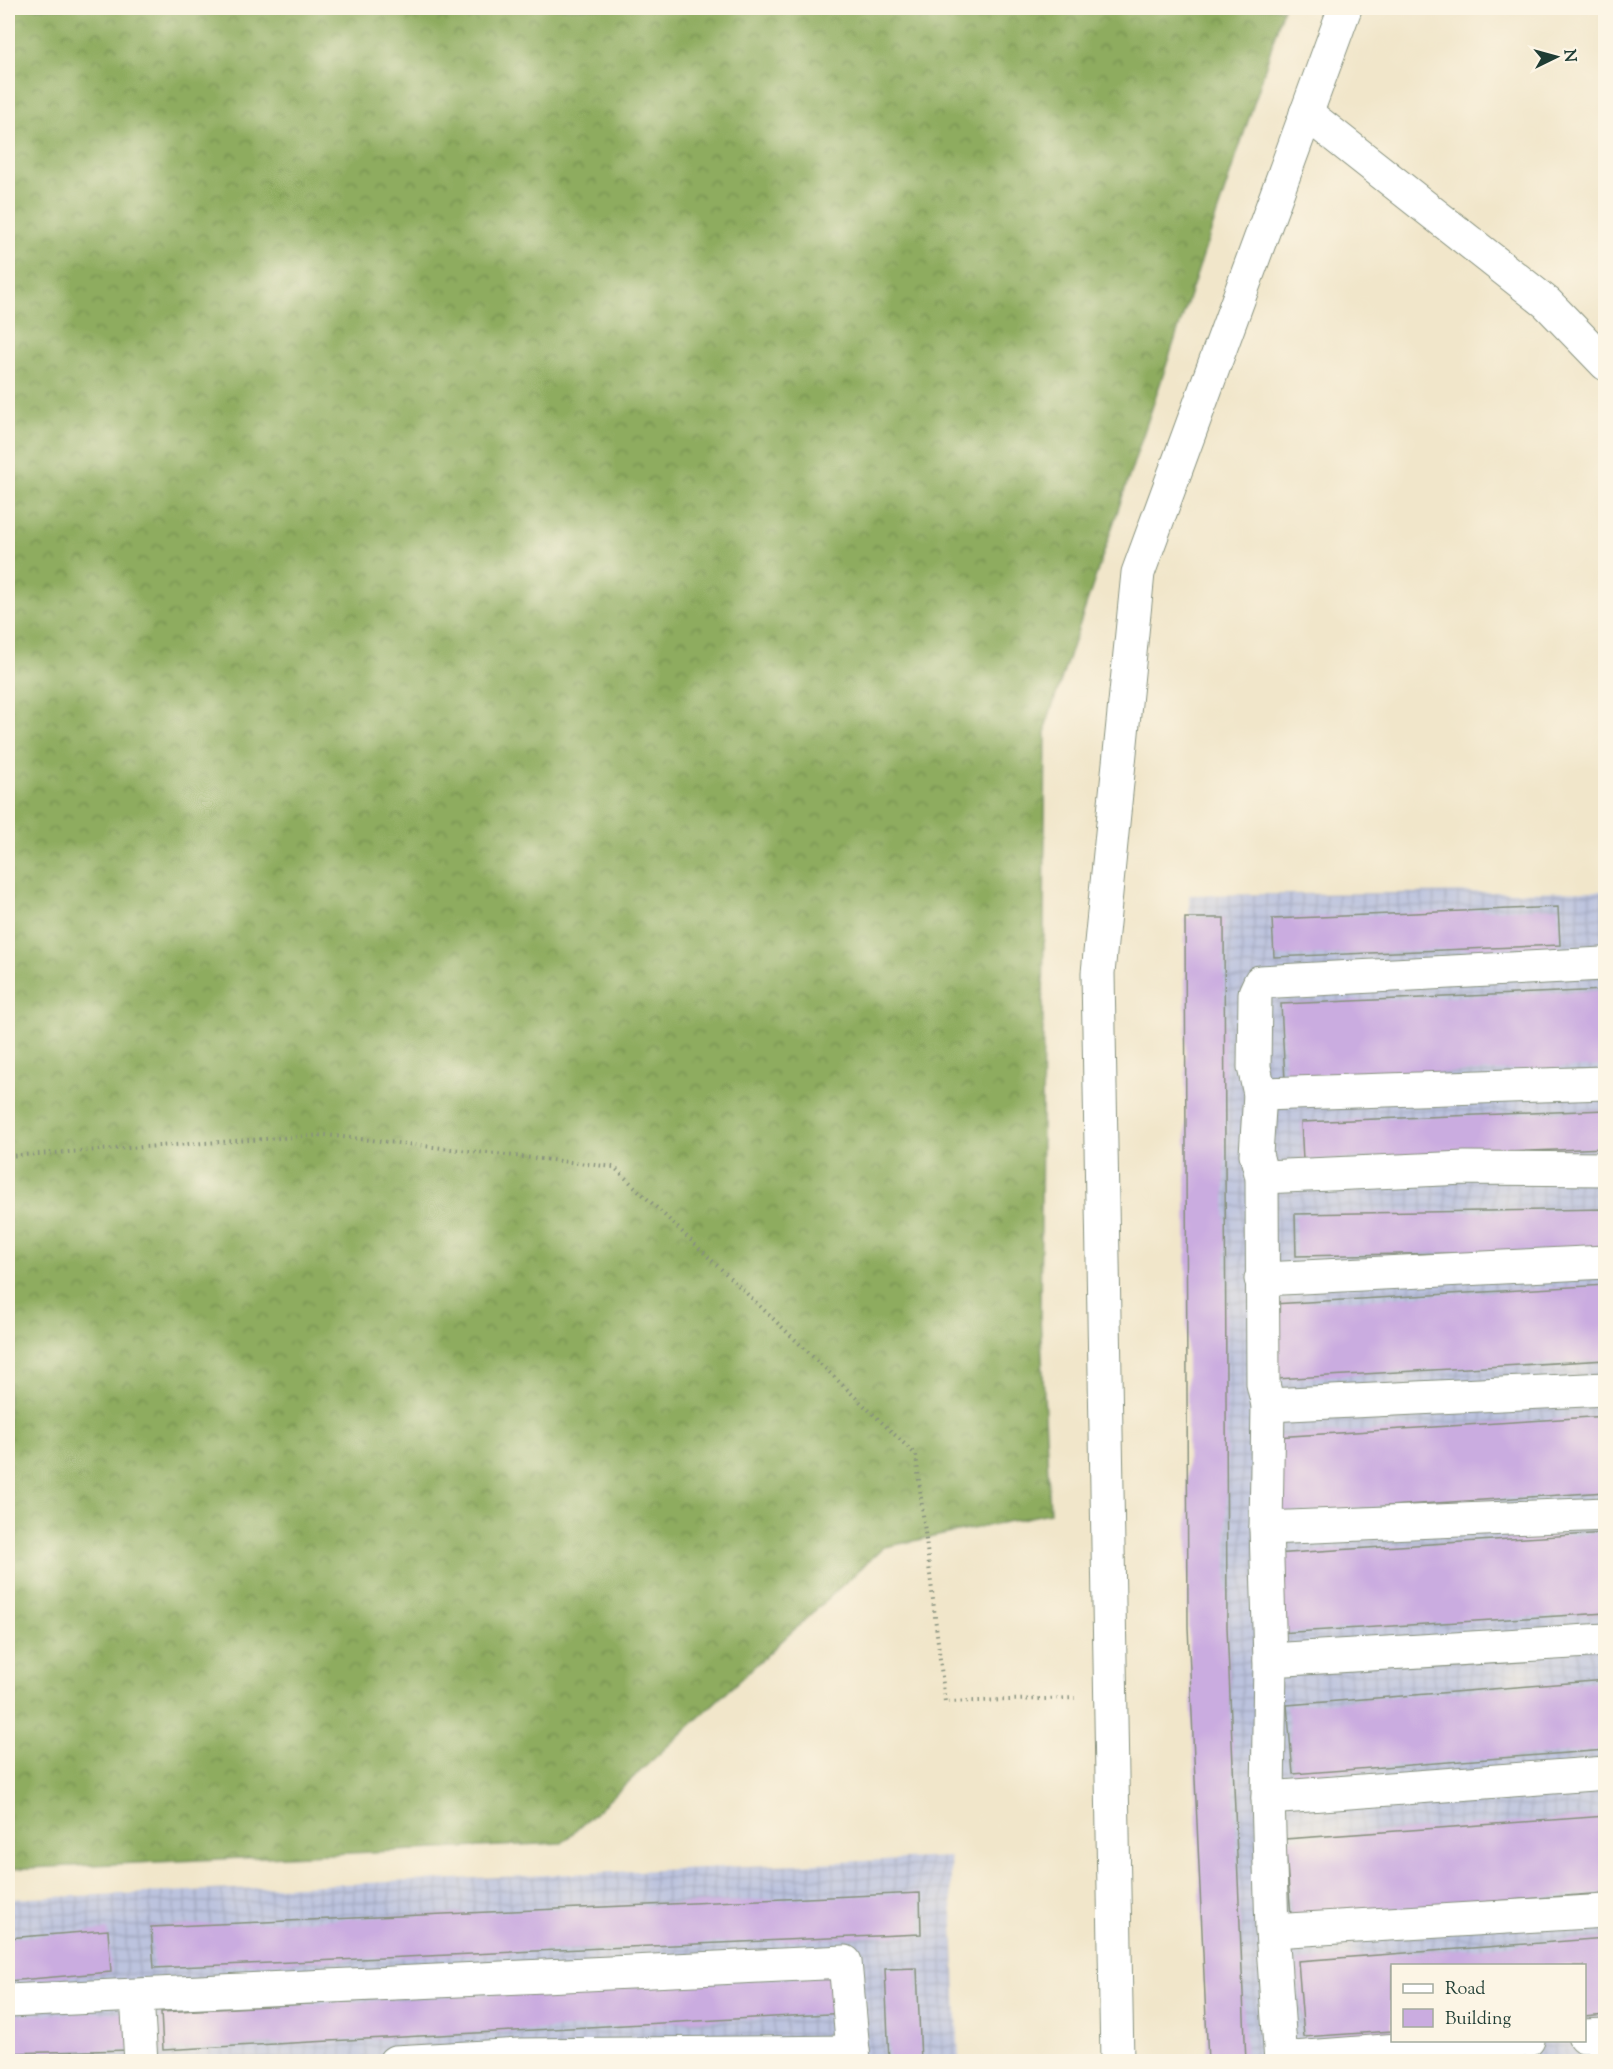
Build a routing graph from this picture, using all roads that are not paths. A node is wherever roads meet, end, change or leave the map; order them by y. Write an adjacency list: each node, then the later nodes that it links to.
1 (1345, 8): 2 (street)
2 (1306, 113): 3 (street); 30 (street)
3 (1605, 364)
4 (1603, 964): 6 (street)
5 (1605, 1083): 6 (street)
6 (1260, 1094): 8 (street)
7 (1605, 1169): 8 (street)
8 (1262, 1177): 10 (street)
9 (1605, 1262): 10 (street)
10 (1261, 1279): 12 (street)
11 (1605, 1389): 12 (street)
12 (1268, 1405): 14 (street)
13 (1605, 1514): 14 (street)
14 (1266, 1528): 16 (street)
15 (1605, 1640): 16 (street)
16 (1270, 1660): 18 (street)
17 (1605, 1773): 18 (street)
18 (1268, 1798): 20 (street)
19 (1605, 1911): 20 (street)
20 (1272, 1931): 27 (street)
21 (137, 1996): 22 (street); 26 (street); 28 (street)
22 (8, 2001)
23 (1605, 2035): 24 (street)
24 (1586, 2036)
25 (1503, 2042): 27 (street)
26 (853, 2057): 29 (street)
27 (1281, 2060)
28 (141, 2061)
29 (396, 2061)
30 (1117, 2061)

